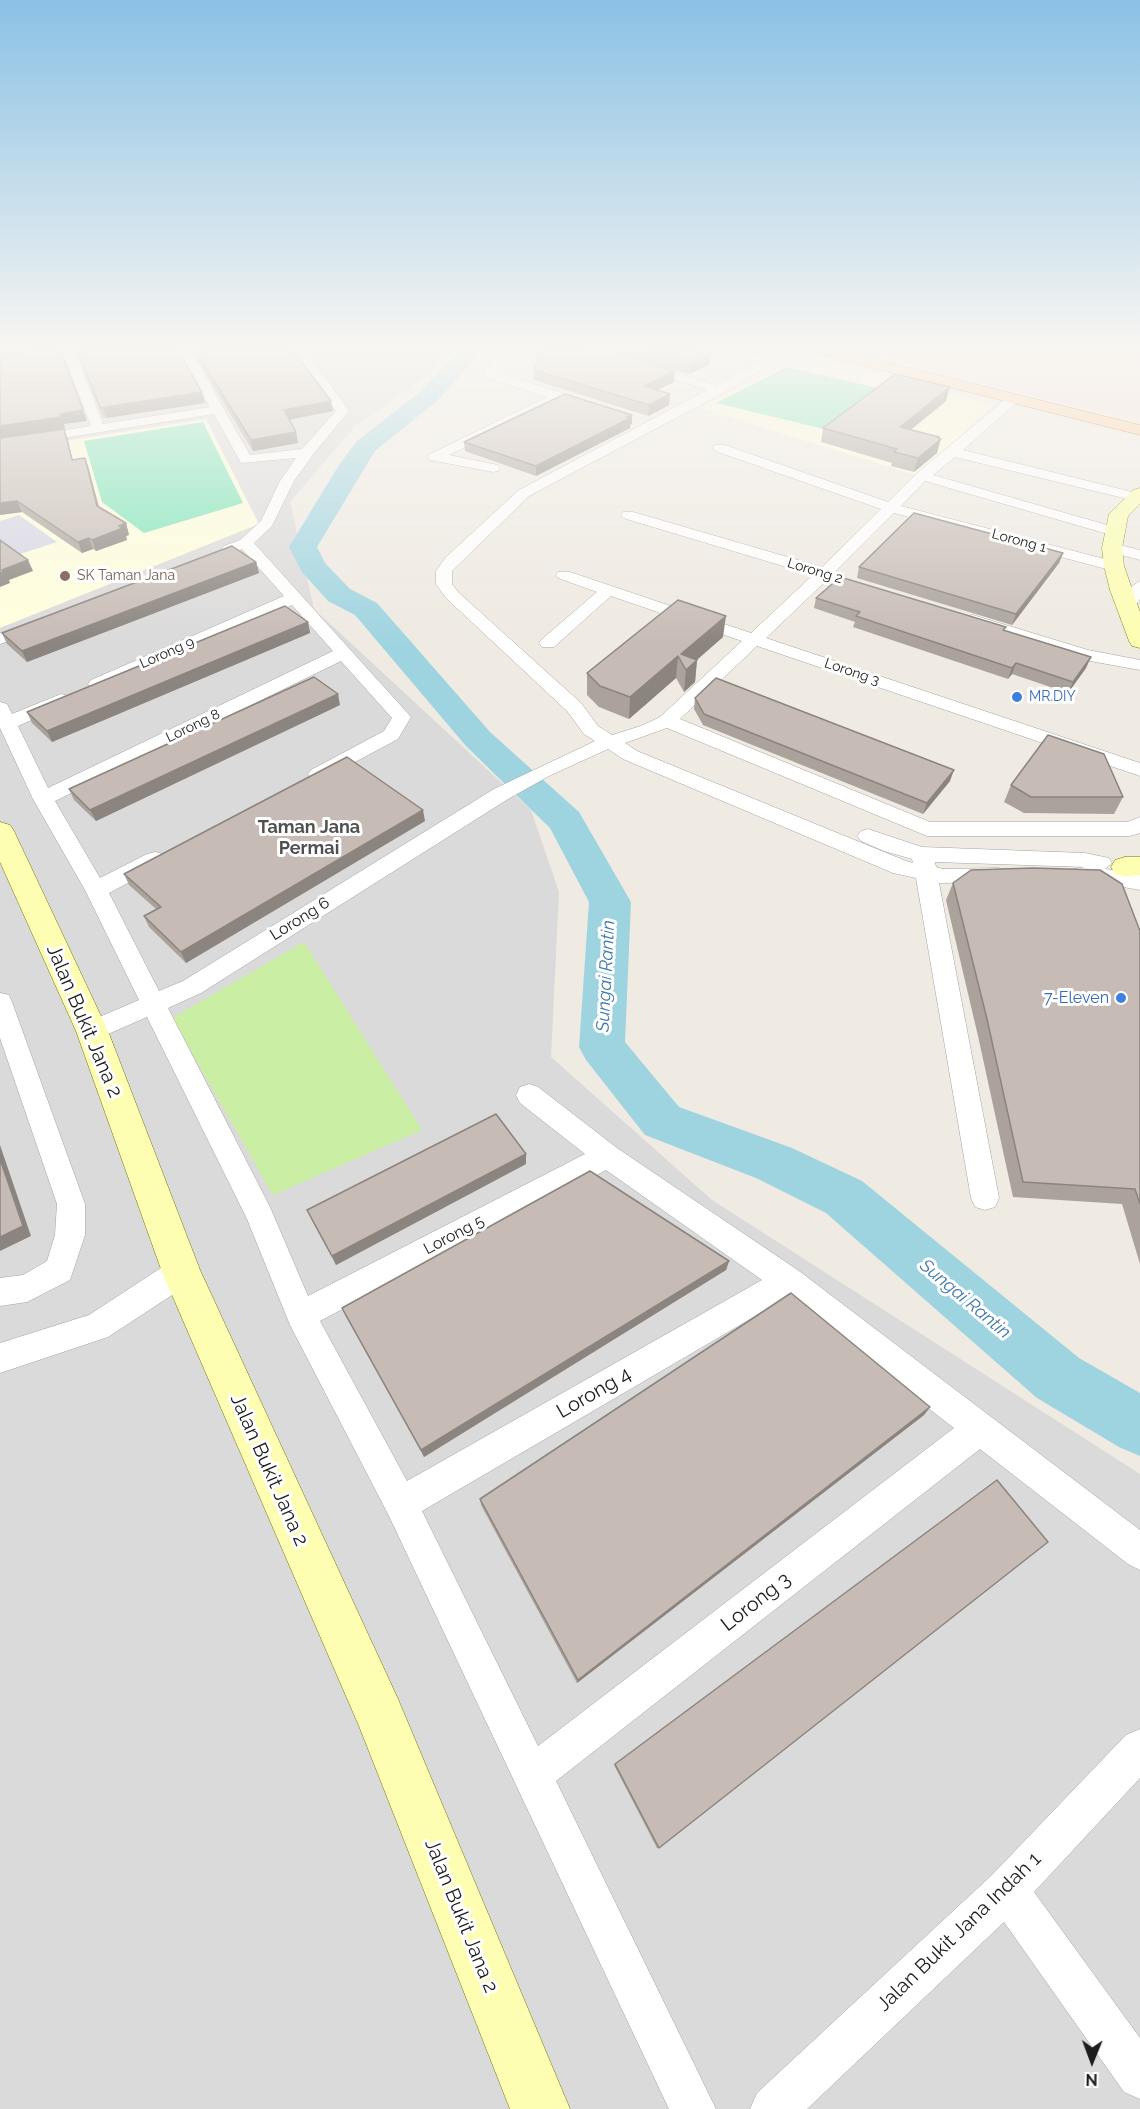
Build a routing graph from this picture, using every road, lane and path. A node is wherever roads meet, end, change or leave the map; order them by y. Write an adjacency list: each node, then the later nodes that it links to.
1 (239, 448): 8 (street)
2 (311, 448): 8 (street)
3 (452, 448): 9 (street)
4 (607, 448): 35 (street)
5 (721, 448): 12 (street, Lorong 1)
6 (957, 448): 7 (street)
7 (953, 452): 10 (street); 11 (street)
8 (307, 453): 14 (street)
9 (492, 468)
10 (922, 476): 12 (street); 15 (street)
11 (1139, 501): 15 (street)
12 (889, 507): 15 (street, Lorong 1); 18 (street)
13 (628, 515): 18 (street, Lorong 2)
14 (245, 543): 17 (street); 23 (street)
15 (1114, 549): 16 (street); 24 (street)
16 (1140, 555)
17 (212, 556)
18 (825, 573): 20 (street, Lorong 2); 28 (street)
19 (564, 575): 22 (street, Lorong 3)
20 (847, 580)
21 (1140, 586): 24 (street)
22 (609, 590): 28 (street, Lorong 3); 30 (street)
23 (295, 597): 31 (street); 33 (street, Lorong 9)
24 (1127, 606): 29 (street)
25 (960, 616): 32 (street)
26 (56, 617): 27 (street)
27 (0, 639)
28 (754, 639): 34 (street); 36 (street, Lorong 3)
29 (1140, 641)
30 (548, 643)
31 (343, 653): 37 (street); 38 (street, Lorong 8)
32 (1140, 665)
33 (3, 716): 38 (street)
34 (667, 721): 35 (street, Lorong 6); 39 (street)
35 (618, 739): 42 (street); 46 (street, Lorong 6)
36 (1138, 773)
37 (296, 785)
38 (43, 799): 44 (street)
39 (1140, 824)
40 (0, 831): 47 (street, Jalan Bukit Jana 2)
41 (169, 852): 44 (street)
42 (924, 863): 43 (street); 50 (street)
43 (1136, 876)
44 (96, 890): 46 (street)
45 (0, 1002): 53 (street)
46 (154, 1004): 47 (street, Lorong 6); 54 (street)
47 (92, 1031): 51 (street, Jalan Bukit Jana 2)
48 (529, 1095): 49 (street)
49 (607, 1156): 52 (street); 54 (street, Lorong 5)
50 (985, 1198)
51 (182, 1272): 55 (street); 63 (street, Jalan Bukit Jana 2)
52 (788, 1281): 56 (street); 57 (street, Lorong 4)
53 (0, 1292)
54 (300, 1315): 57 (street)
55 (0, 1358)
56 (981, 1428): 58 (street); 60 (street, Lorong 3)
57 (401, 1504): 60 (street)
58 (1140, 1552)
59 (1140, 1749): 61 (street, Jalan Bukit Jana Indah 1)
60 (532, 1775): 64 (street)
61 (1007, 1890): 62 (street); 65 (street, Jalan Bukit Jana Indah 1)
62 (1140, 2076)
63 (540, 2109)
64 (693, 2109)
65 (773, 2109)

